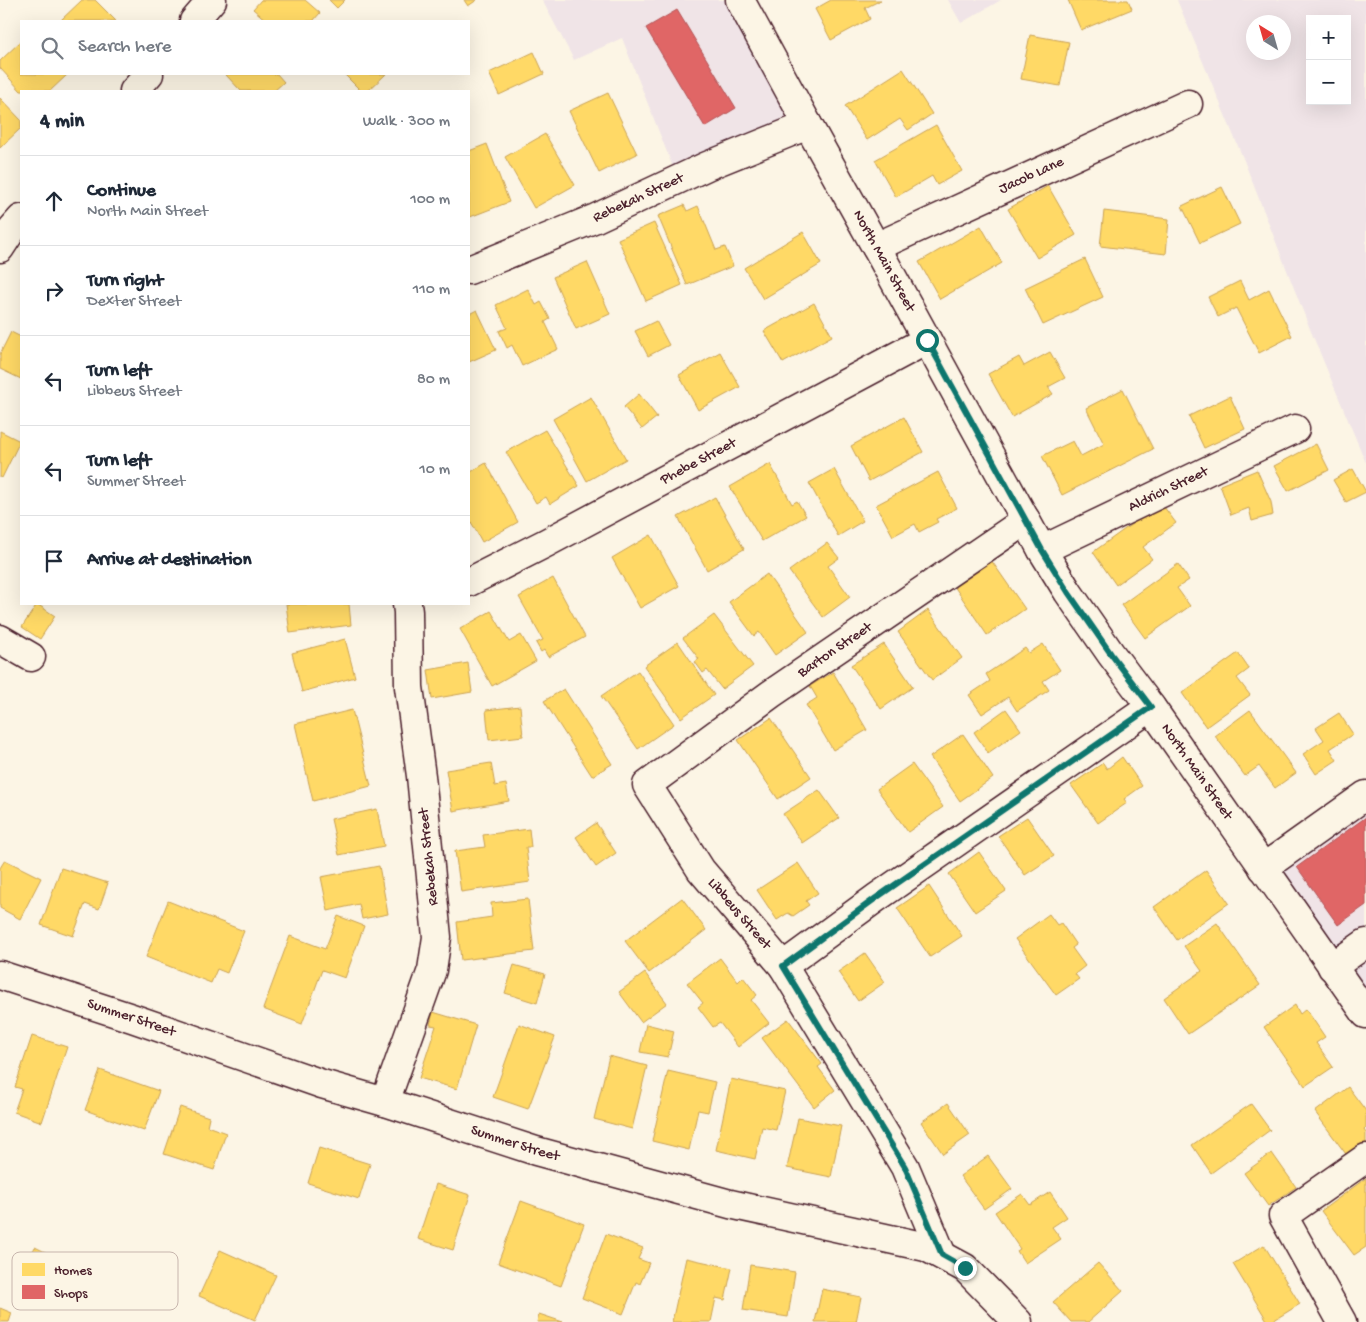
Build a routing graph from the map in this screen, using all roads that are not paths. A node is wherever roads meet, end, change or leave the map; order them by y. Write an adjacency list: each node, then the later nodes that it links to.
1 (212, 0): 3 (street)
2 (740, 0): 7 (street, North Main Street)
3 (195, 20)
4 (149, 75): 5 (street)
5 (135, 90)
6 (1188, 104): 8 (street, Jacob Lane)
7 (808, 125): 8 (street, North Main Street); 9 (street, Rebekah Street)
8 (876, 247): 10 (street, North Main Street)
9 (470, 270)
10 (927, 340): 12 (street, North Main Street); 14 (street, Phebe Street)
11 (1295, 429): 13 (street, Aldrich Street)
12 (1026, 520): 13 (street, North Main Street); 19 (street, Barton Street)
13 (1042, 550): 18 (street, North Main Street)
14 (470, 581)
15 (414, 607): 27 (street, Rebekah Street)
16 (0, 639): 17 (street)
17 (31, 657)
18 (1151, 707): 21 (street, North Main Street); 23 (street)
19 (647, 786): 23 (street, Libbeus Street)
20 (1366, 795): 21 (street)
21 (1263, 868): 24 (street, North Main Street)
22 (1366, 943): 24 (street)
23 (783, 966): 29 (street, Libbeus Street)
24 (1332, 967): 26 (street, North Main Street)
25 (0, 975): 27 (street, Summer Street)
26 (1365, 1009)
27 (385, 1102): 29 (street, Summer Street)
28 (1366, 1158): 31 (street)
29 (942, 1255): 30 (street, Summer Street)
30 (1018, 1322)
31 (1342, 1322)

